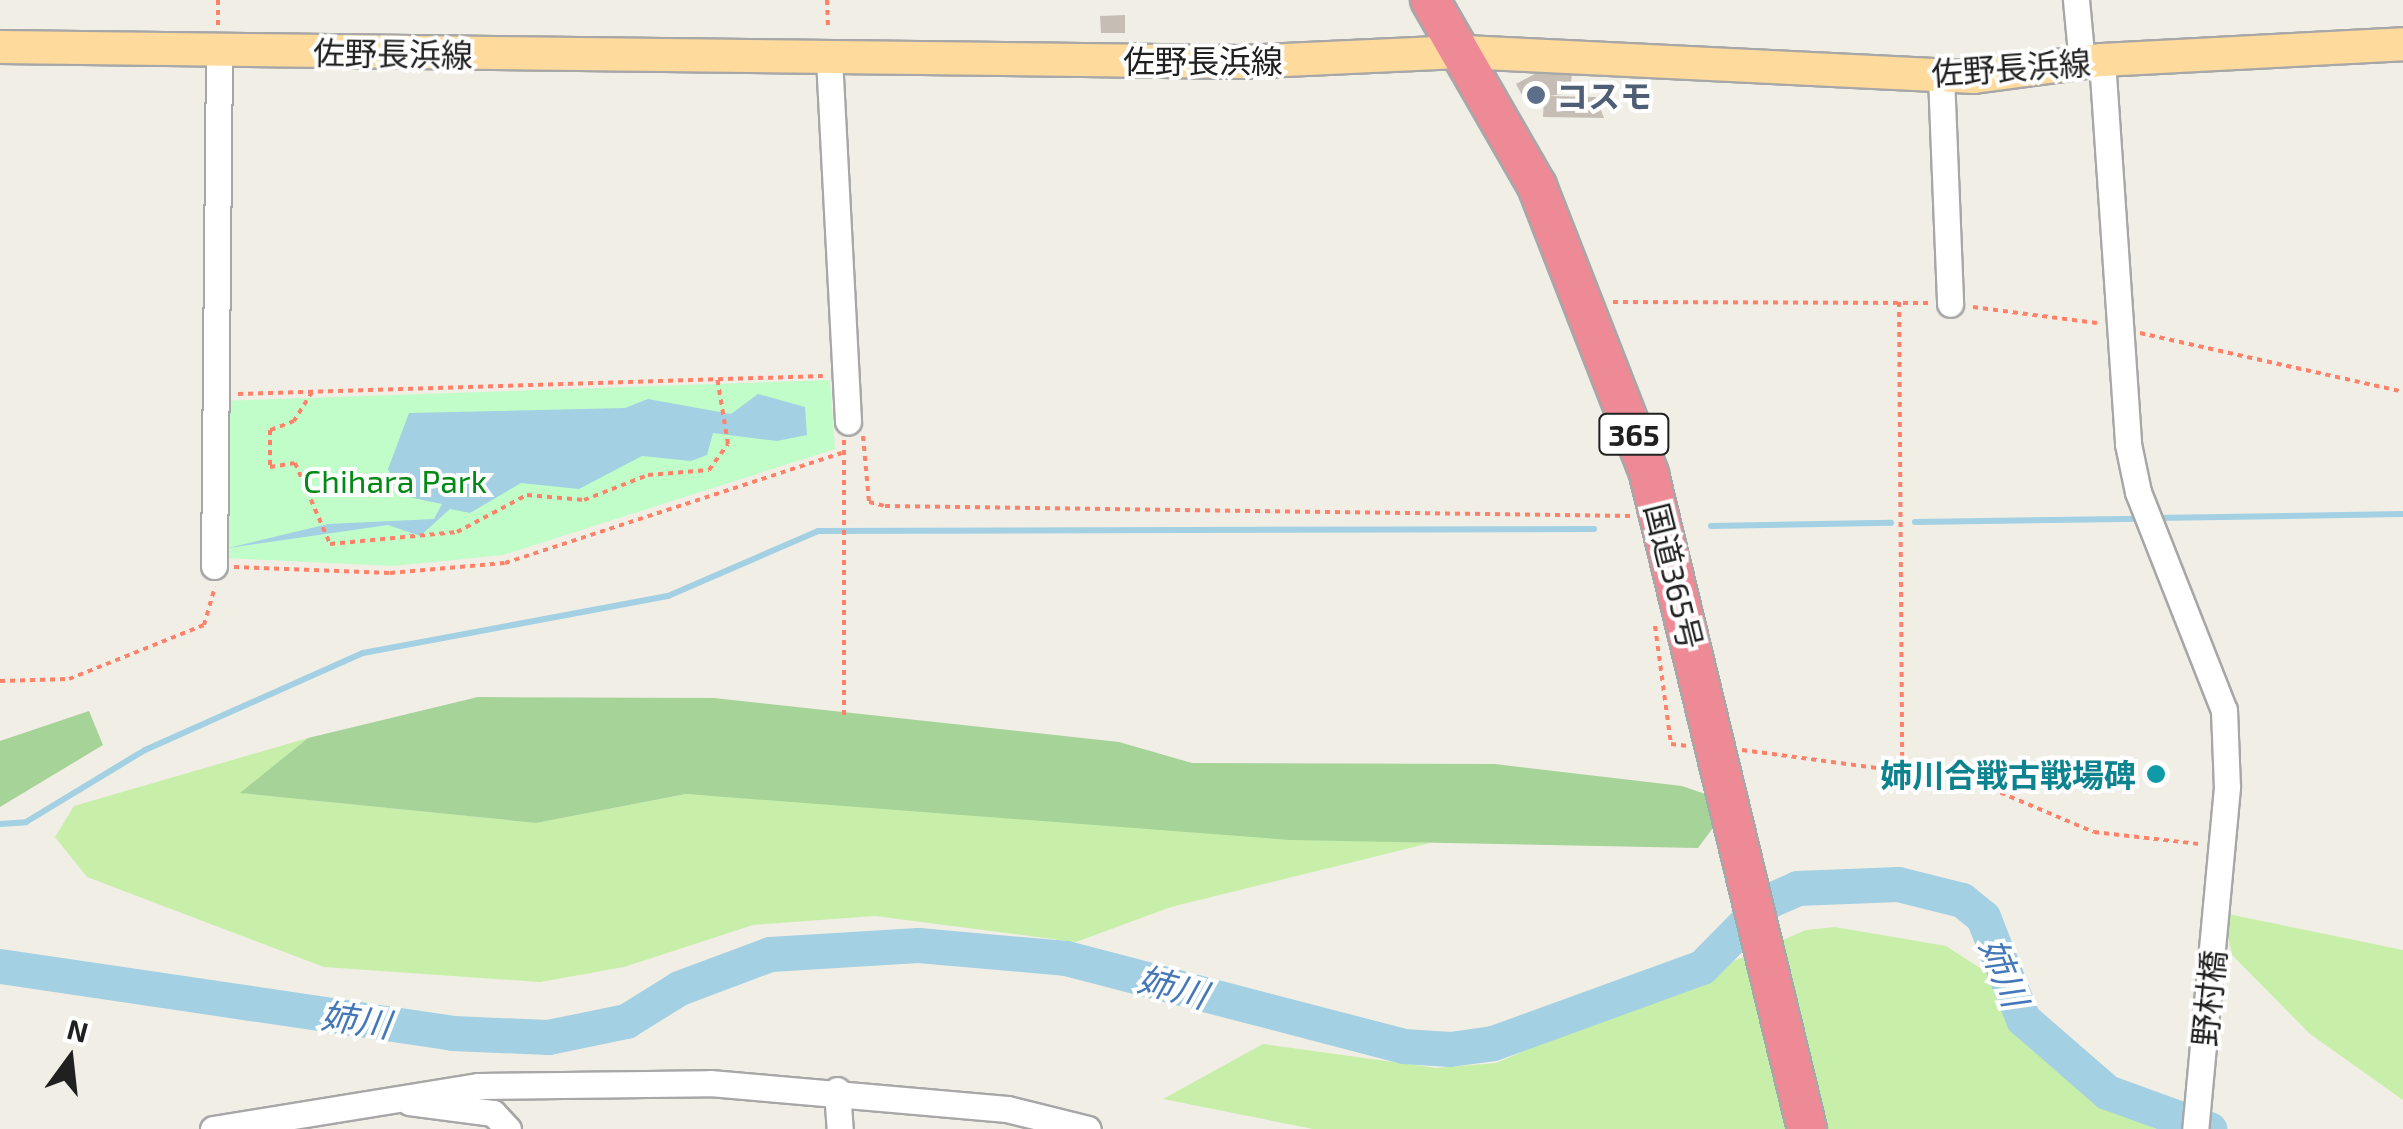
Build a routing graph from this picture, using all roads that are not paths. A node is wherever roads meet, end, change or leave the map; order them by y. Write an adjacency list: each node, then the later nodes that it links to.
1 (1430, 0): 6 (highway, 国道365号 / 365)
2 (2076, 0): 8 (street, 野村橋)
3 (2403, 44): 8 (main road, 佐野長浜線)
4 (0, 47): 5 (main road, 佐野長浜線)
5 (219, 50): 7 (main road, 佐野長浜線); 12 (street)
6 (1465, 52): 7 (main road, 佐野長浜線); 9 (main road, 佐野長浜線); 19 (highway, 国道365号 / 365)
7 (829, 58): 11 (street)
8 (2092, 62): 9 (main road, 佐野長浜線); 20 (street, 野村橋)
9 (1942, 76): 10 (street)
10 (1950, 304)
11 (848, 422)
12 (214, 566)
13 (837, 1090): 14 (street); 17 (street); 18 (street)
14 (406, 1099): 15 (street); 16 (street)
15 (213, 1129)
16 (508, 1129)
17 (840, 1129)
18 (1088, 1129)
19 (1807, 1129)
20 (2195, 1129)

